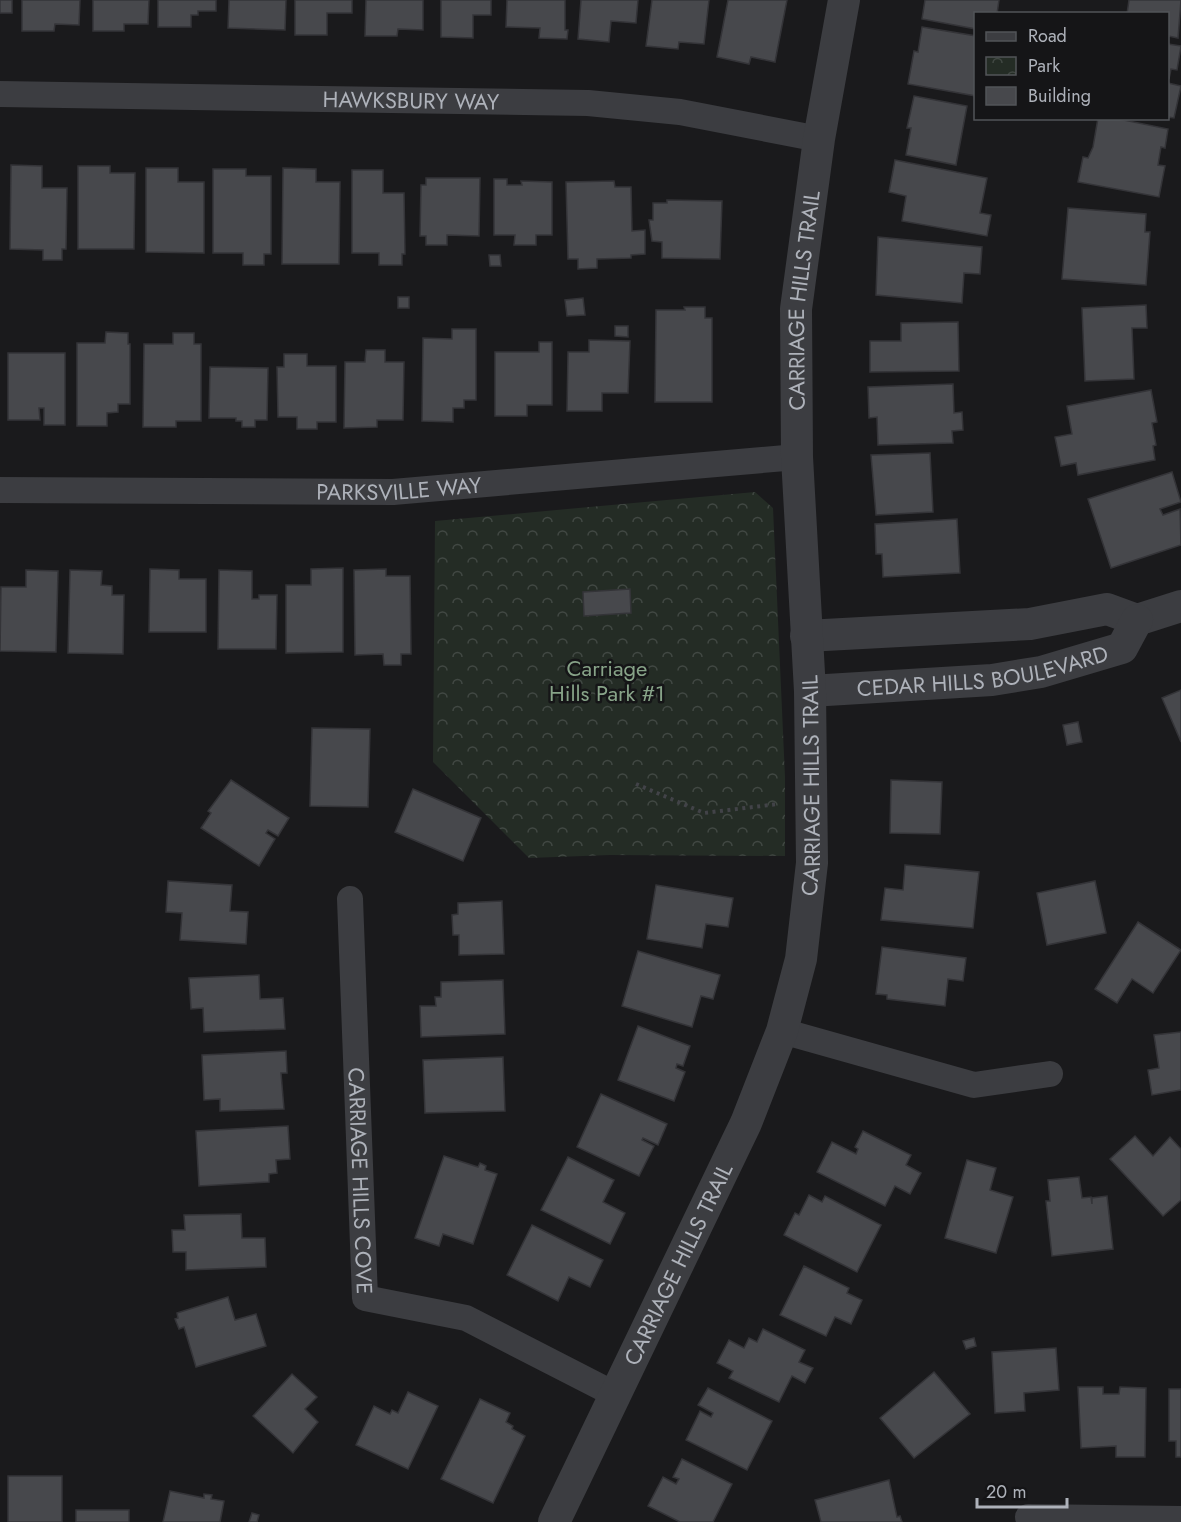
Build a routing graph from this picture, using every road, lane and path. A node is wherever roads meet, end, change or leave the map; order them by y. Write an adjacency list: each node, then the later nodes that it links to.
1 (844, 0): 3 (street, CARRIAGE HILLS TRAIL)
2 (0, 94): 3 (street, HAWKSBURY WAY)
3 (819, 139): 4 (street, CARRIAGE HILLS TRAIL)
4 (797, 457): 5 (street, PARKSVILLE WAY); 8 (street, CARRIAGE HILLS TRAIL)
5 (0, 490)
6 (1181, 606): 7 (street)
7 (1137, 620): 8 (street, CEDAR HILLS BOULEVARD); 9 (street, CEDAR HILLS BOULEVARD)
8 (806, 636): 9 (street, CARRIAGE HILLS TRAIL)
9 (810, 691): 13 (street, CARRIAGE HILLS TRAIL)
10 (636, 784): 11 (path)
11 (778, 804)
12 (350, 899): 15 (street, CARRIAGE HILLS COVE)
13 (782, 1031): 14 (street); 15 (street, CARRIAGE HILLS TRAIL)
14 (1050, 1074)
15 (616, 1395): 18 (street, CARRIAGE HILLS TRAIL)
16 (1028, 1517): 17 (street)
17 (1181, 1519)
18 (554, 1522)

